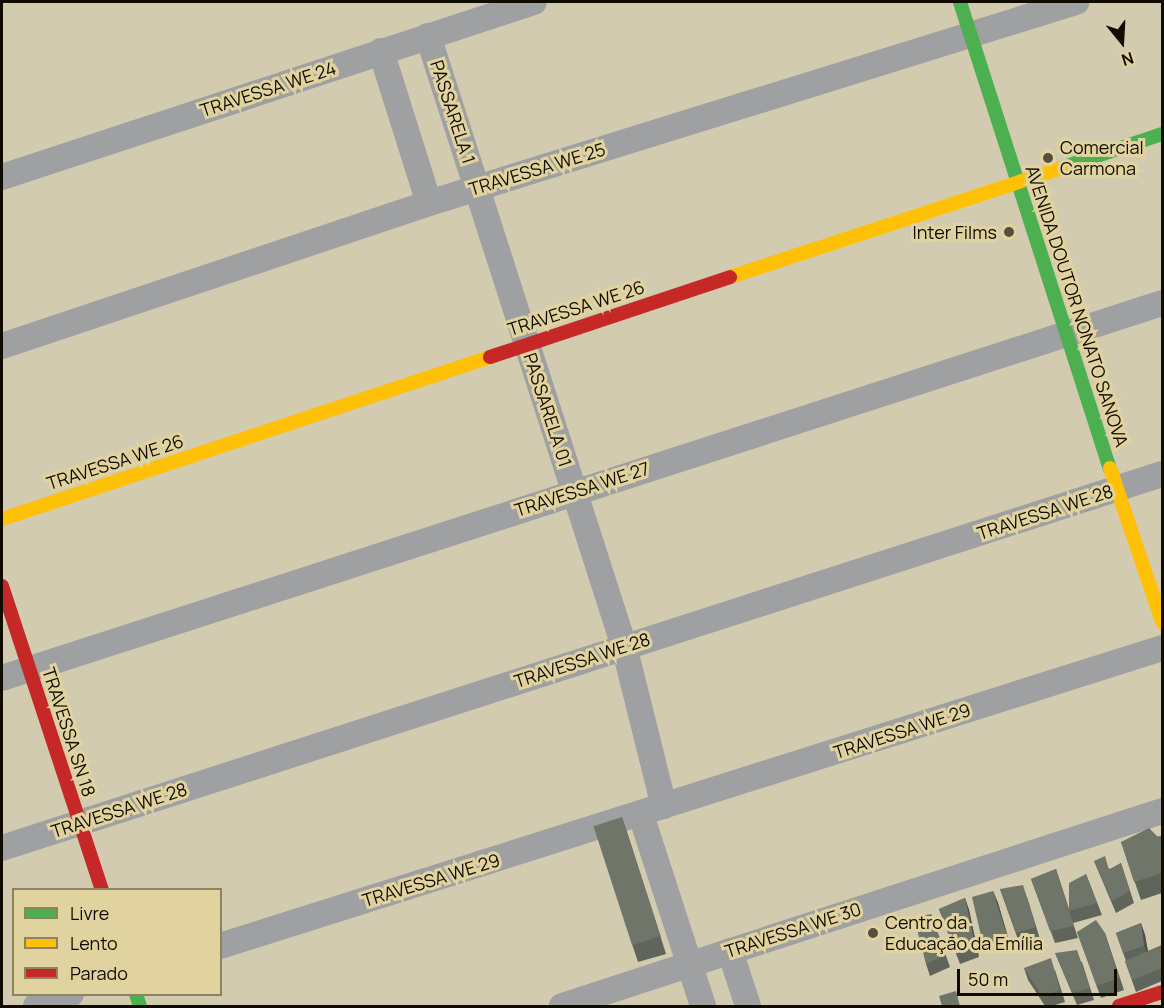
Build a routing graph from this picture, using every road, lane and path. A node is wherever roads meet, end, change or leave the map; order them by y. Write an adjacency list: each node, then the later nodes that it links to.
1 (534, 2): 5 (street, TRAVESSA WE 24)
2 (960, 2): 4 (street, AVENIDA DOUTOR NONATO SANOVA)
3 (1076, 2): 4 (street, TRAVESSA WE 25)
4 (970, 35): 9 (street, AVENIDA DOUTOR NONATO SANOVA); 10 (street, TRAVESSA WE 25)
5 (428, 36): 6 (street, TRAVESSA WE 24); 10 (street, PASSARELA 1)
6 (381, 51): 8 (street, TRAVESSA WE 24); 11 (street)
7 (1162, 134): 9 (street, TRAVESSA WE 26)
8 (2, 177)
9 (1017, 183): 13 (street, AVENIDA DOUTOR NONATO SANOVA); 14 (street, TRAVESSA WE 26)
10 (478, 188): 11 (street, TRAVESSA WE 25); 14 (street, PASSARELA 01)
11 (429, 203): 15 (street, TRAVESSA WE 25)
12 (1162, 303): 13 (street, TRAVESSA WE 27)
13 (1065, 334): 17 (street, AVENIDA DOUTOR NONATO SANOVA); 18 (street, TRAVESSA WE 27)
14 (527, 343): 18 (street, PASSARELA 01); 19 (street, TRAVESSA WE 26)
15 (2, 346)
16 (1162, 474): 17 (street, TRAVESSA WE 28)
17 (1119, 488): 21 (street, AVENIDA DOUTOR NONATO SANOVA); 22 (street, TRAVESSA WE 28)
18 (574, 492): 22 (street, PASSARELA 01); 24 (street, TRAVESSA WE 27)
19 (2, 519)
20 (2, 586): 24 (street, TRAVESSA SN 18)
21 (1162, 622)
22 (624, 646): 27 (street, PASSARELA 01); 28 (street, TRAVESSA WE 28)
23 (1162, 648): 27 (street, TRAVESSA WE 29)
24 (30, 669): 25 (street, TRAVESSA WE 27); 28 (street, TRAVESSA SN 18)
25 (2, 678)
26 (1162, 810): 32 (street, TRAVESSA WE 30)
27 (653, 811): 31 (street, TRAVESSA WE 29); 33 (street, PASSARELA 01)
28 (80, 822): 29 (street, TRAVESSA WE 28); 30 (street, TRAVESSA SN 18)
29 (2, 848)
30 (101, 888)
31 (222, 945)
32 (730, 951): 33 (street, TRAVESSA WE 30); 39 (street)
33 (688, 964): 37 (street, TRAVESSA WE 30); 38 (street)
34 (1162, 992): 40 (street)
35 (65, 996): 36 (street)
36 (36, 1006)
37 (562, 1006)
38 (702, 1006)
39 (748, 1006)
40 (1119, 1006)

